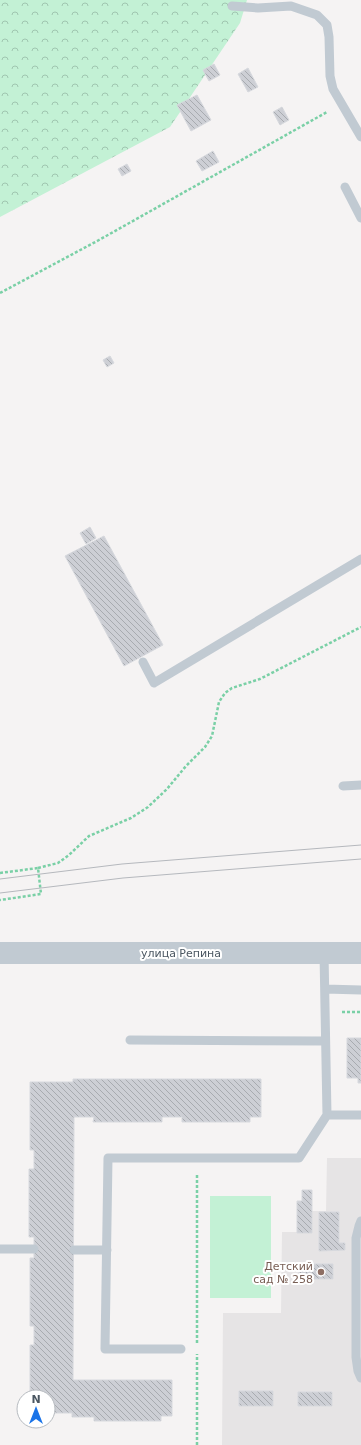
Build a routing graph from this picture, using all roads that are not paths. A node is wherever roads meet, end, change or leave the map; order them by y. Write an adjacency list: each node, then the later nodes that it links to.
1 (232, 6): 2 (lane)
2 (361, 137)
3 (345, 187): 4 (lane)
4 (361, 218)
5 (361, 559): 6 (lane)
6 (143, 662)
7 (361, 785): 8 (lane)
8 (343, 786)
9 (0, 953): 10 (street, улица Репина)
10 (324, 953): 11 (street, улица Репина); 12 (lane)
11 (361, 953)
12 (325, 989): 13 (lane); 15 (lane)
13 (361, 990)
14 (130, 1040): 15 (lane)
15 (325, 1041): 16 (lane)
16 (327, 1115): 17 (lane); 22 (lane)
17 (361, 1116)
18 (361, 1221): 24 (lane)
19 (0, 1249): 20 (lane)
20 (34, 1249)
21 (74, 1250): 22 (lane)
22 (106, 1250): 23 (lane)
23 (181, 1348)
24 (361, 1378)

